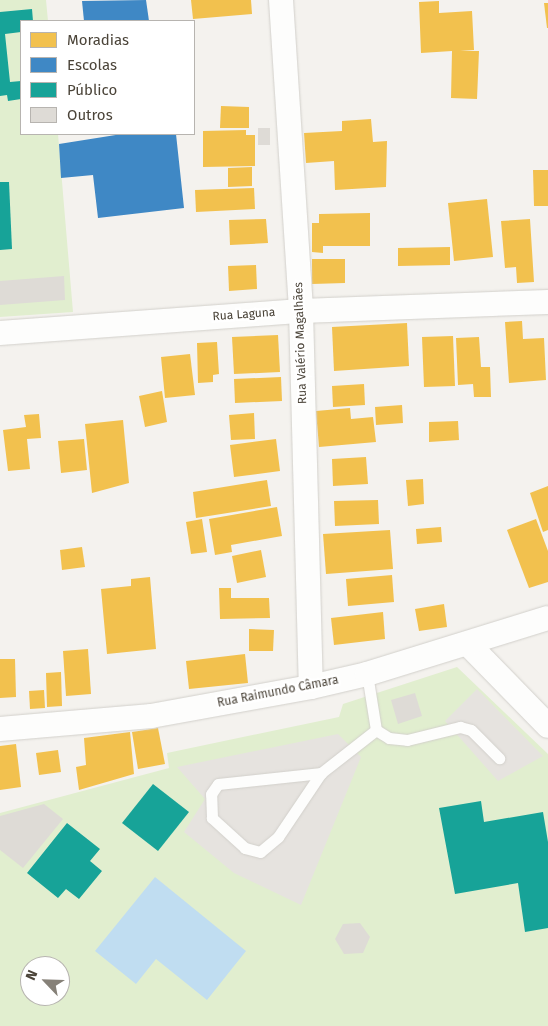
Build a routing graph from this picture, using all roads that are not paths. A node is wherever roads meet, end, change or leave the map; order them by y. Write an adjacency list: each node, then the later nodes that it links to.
1 (281, 0): 3 (street, Rua Valério Magalhães)
2 (548, 302): 3 (street, Rua Laguna)
3 (301, 310): 4 (street, Rua Laguna); 8 (street, Rua Valério Magalhães)
4 (0, 332)
5 (548, 618): 6 (street, Rua Raimundo Câmara)
6 (469, 645): 7 (street, Rua Raimundo Câmara); 9 (street)
7 (368, 674): 8 (street, Rua Raimundo Câmara); 11 (lane)
8 (311, 687): 10 (street, Rua Raimundo Câmara)
9 (548, 726)
10 (0, 729)
11 (376, 730): 12 (lane); 13 (lane)
12 (499, 758)
13 (321, 773): 13 (lane)

